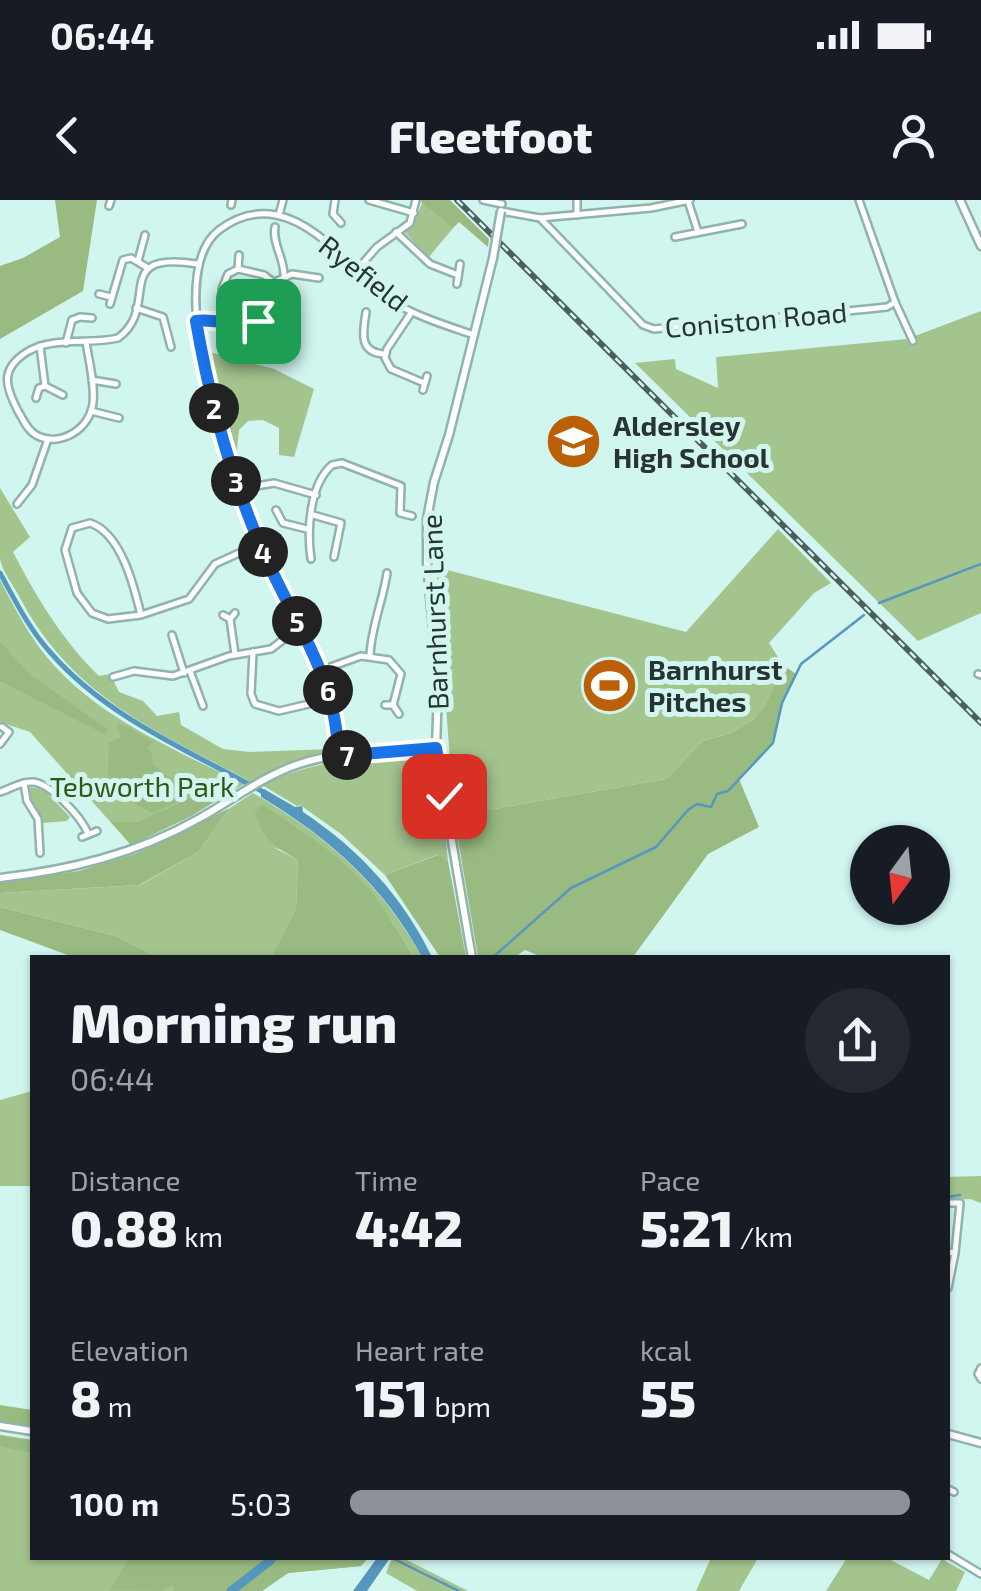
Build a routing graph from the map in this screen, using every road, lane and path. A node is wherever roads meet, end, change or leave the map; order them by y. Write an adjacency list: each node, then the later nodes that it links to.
1 (283, 200): 13 (street)
2 (335, 200): 16 (street)
3 (369, 200): 12 (street)
4 (416, 200): 12 (street)
5 (483, 200): 11 (street)
6 (576, 200): 14 (street)
7 (689, 200): 10 (street); 20 (street)
8 (859, 200): 38 (street)
9 (960, 200): 23 (street)
10 (651, 204): 14 (street)
11 (502, 205): 15 (street); 44 (street, Barnhurst Lane, bridge)
12 (415, 214): 19 (street)
13 (279, 215): 26 (street); 30 (street, Ryefield)
14 (577, 215): 15 (street)
15 (540, 218): 38 (street, Coniston Road)
16 (341, 222)
17 (742, 224): 20 (street)
18 (275, 227): 31 (street)
19 (396, 232): 30 (street); 32 (street)
20 (698, 232): 22 (street)
21 (145, 235): 25 (street)
22 (675, 236)
23 (981, 246)
24 (239, 254): 29 (street)
25 (138, 261): 28 (street); 37 (street)
26 (197, 264): 28 (street); 43 (street)
27 (460, 264): 32 (street)
28 (148, 268): 39 (street)
29 (238, 269): 34 (street); 36 (street)
30 (356, 271): 41 (street, Ryefield)
31 (284, 276): 33 (street); 34 (street)
32 (458, 276): 35 (street)
33 (319, 278)
34 (274, 283): 43 (street)
35 (457, 284)
36 (221, 289)
37 (99, 294)
38 (895, 302): 45 (street)
39 (136, 308): 46 (street); 49 (street)
40 (366, 312): 50 (street)
41 (412, 312): 44 (street, Ryefield); 50 (street)
42 (89, 319): 47 (street)
43 (196, 321): 61 (street)
44 (474, 334): 89 (street, Barnhurst Lane)
45 (914, 341)
46 (86, 342): 47 (street); 52 (street)
47 (66, 343): 48 (street)
48 (40, 346): 51 (street); 55 (street)
49 (171, 346)
50 (385, 354): 53 (street)
51 (4, 373): 60 (street)
52 (92, 380): 54 (street); 58 (street)
53 (424, 383)
54 (116, 384)
55 (45, 386): 56 (street); 57 (street)
56 (63, 395)
57 (36, 398)
58 (91, 412): 59 (street); 60 (street)
59 (119, 418)
60 (48, 439): 63 (street)
61 (239, 489): 62 (street); 68 (street)
62 (316, 495): 65 (street); 66 (street)
63 (17, 504)
64 (276, 510): 67 (street)
65 (313, 515): 67 (street); 70 (street)
66 (412, 516)
67 (307, 529): 69 (street)
68 (259, 544): 74 (street); 76 (street)
69 (311, 558)
70 (334, 558)
71 (388, 573): 73 (street)
72 (378, 579): 73 (street)
73 (386, 582): 80 (street)
74 (141, 615): 74 (street)
75 (229, 616): 79 (street)
76 (300, 627): 78 (street); 81 (street)
77 (172, 634): 82 (street)
78 (253, 652): 79 (street); 84 (street)
79 (235, 654): 82 (street)
80 (370, 656): 81 (street); 86 (street)
81 (322, 670): 90 (street)
82 (187, 672): 83 (street); 85 (street)
83 (113, 677)
84 (309, 704)
85 (203, 706)
86 (399, 714)
87 (2, 727): 88 (street)
88 (0, 744)
89 (436, 748): 90 (street); 96 (street, Barnhurst Lane)
90 (338, 756): 95 (street)
91 (24, 783): 92 (street); 93 (street); 94 (street)
92 (0, 792)
93 (97, 831)
94 (40, 853)
95 (0, 878)
96 (471, 955)
97 (950, 1204): 98 (street)
98 (951, 1253)
99 (981, 1368): 100 (street)
100 (981, 1379)
101 (0, 1426): 102 (street)
102 (30, 1431)
103 (950, 1435): 104 (street)
104 (981, 1443)
105 (950, 1555): 106 (street)
106 (981, 1574)

